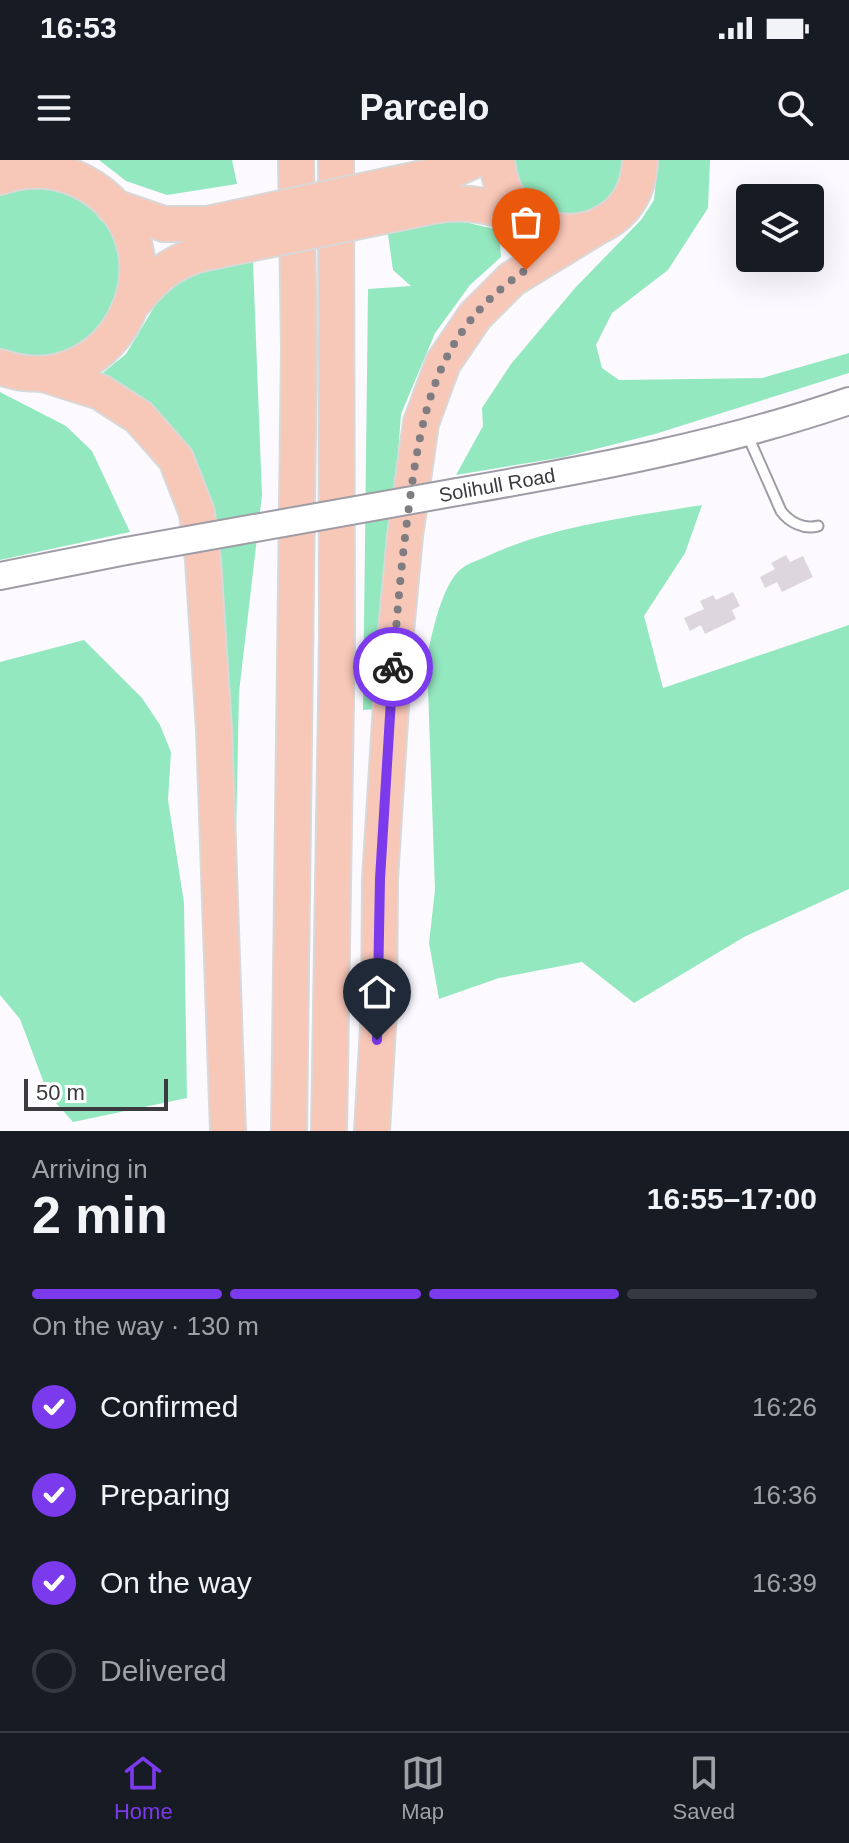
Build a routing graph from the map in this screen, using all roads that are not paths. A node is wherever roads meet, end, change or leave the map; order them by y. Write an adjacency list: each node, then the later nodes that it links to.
1 (296, 160): 20 (highway)
2 (336, 160): 21 (highway)
3 (475, 160): 7 (highway)
4 (497, 160): 9 (highway)
5 (640, 160): 10 (highway)
6 (0, 177): 8 (highway)
7 (428, 192): 9 (highway); 11 (highway, bridge)
8 (114, 207): 11 (highway); 12 (highway)
9 (527, 219): 10 (highway)
10 (605, 222): 22 (highway)
11 (211, 237): 12 (highway)
12 (134, 302): 14 (highway)
13 (0, 367): 14 (highway)
14 (43, 374): 19 (highway)
15 (849, 401): 16 (main road, Solihull Road)
16 (747, 434): 17 (lane); 18 (main road, Solihull Road, bridge)
17 (818, 526)
18 (0, 576)
19 (228, 1131)
20 (289, 1131)
21 (329, 1131)
22 (372, 1131)

